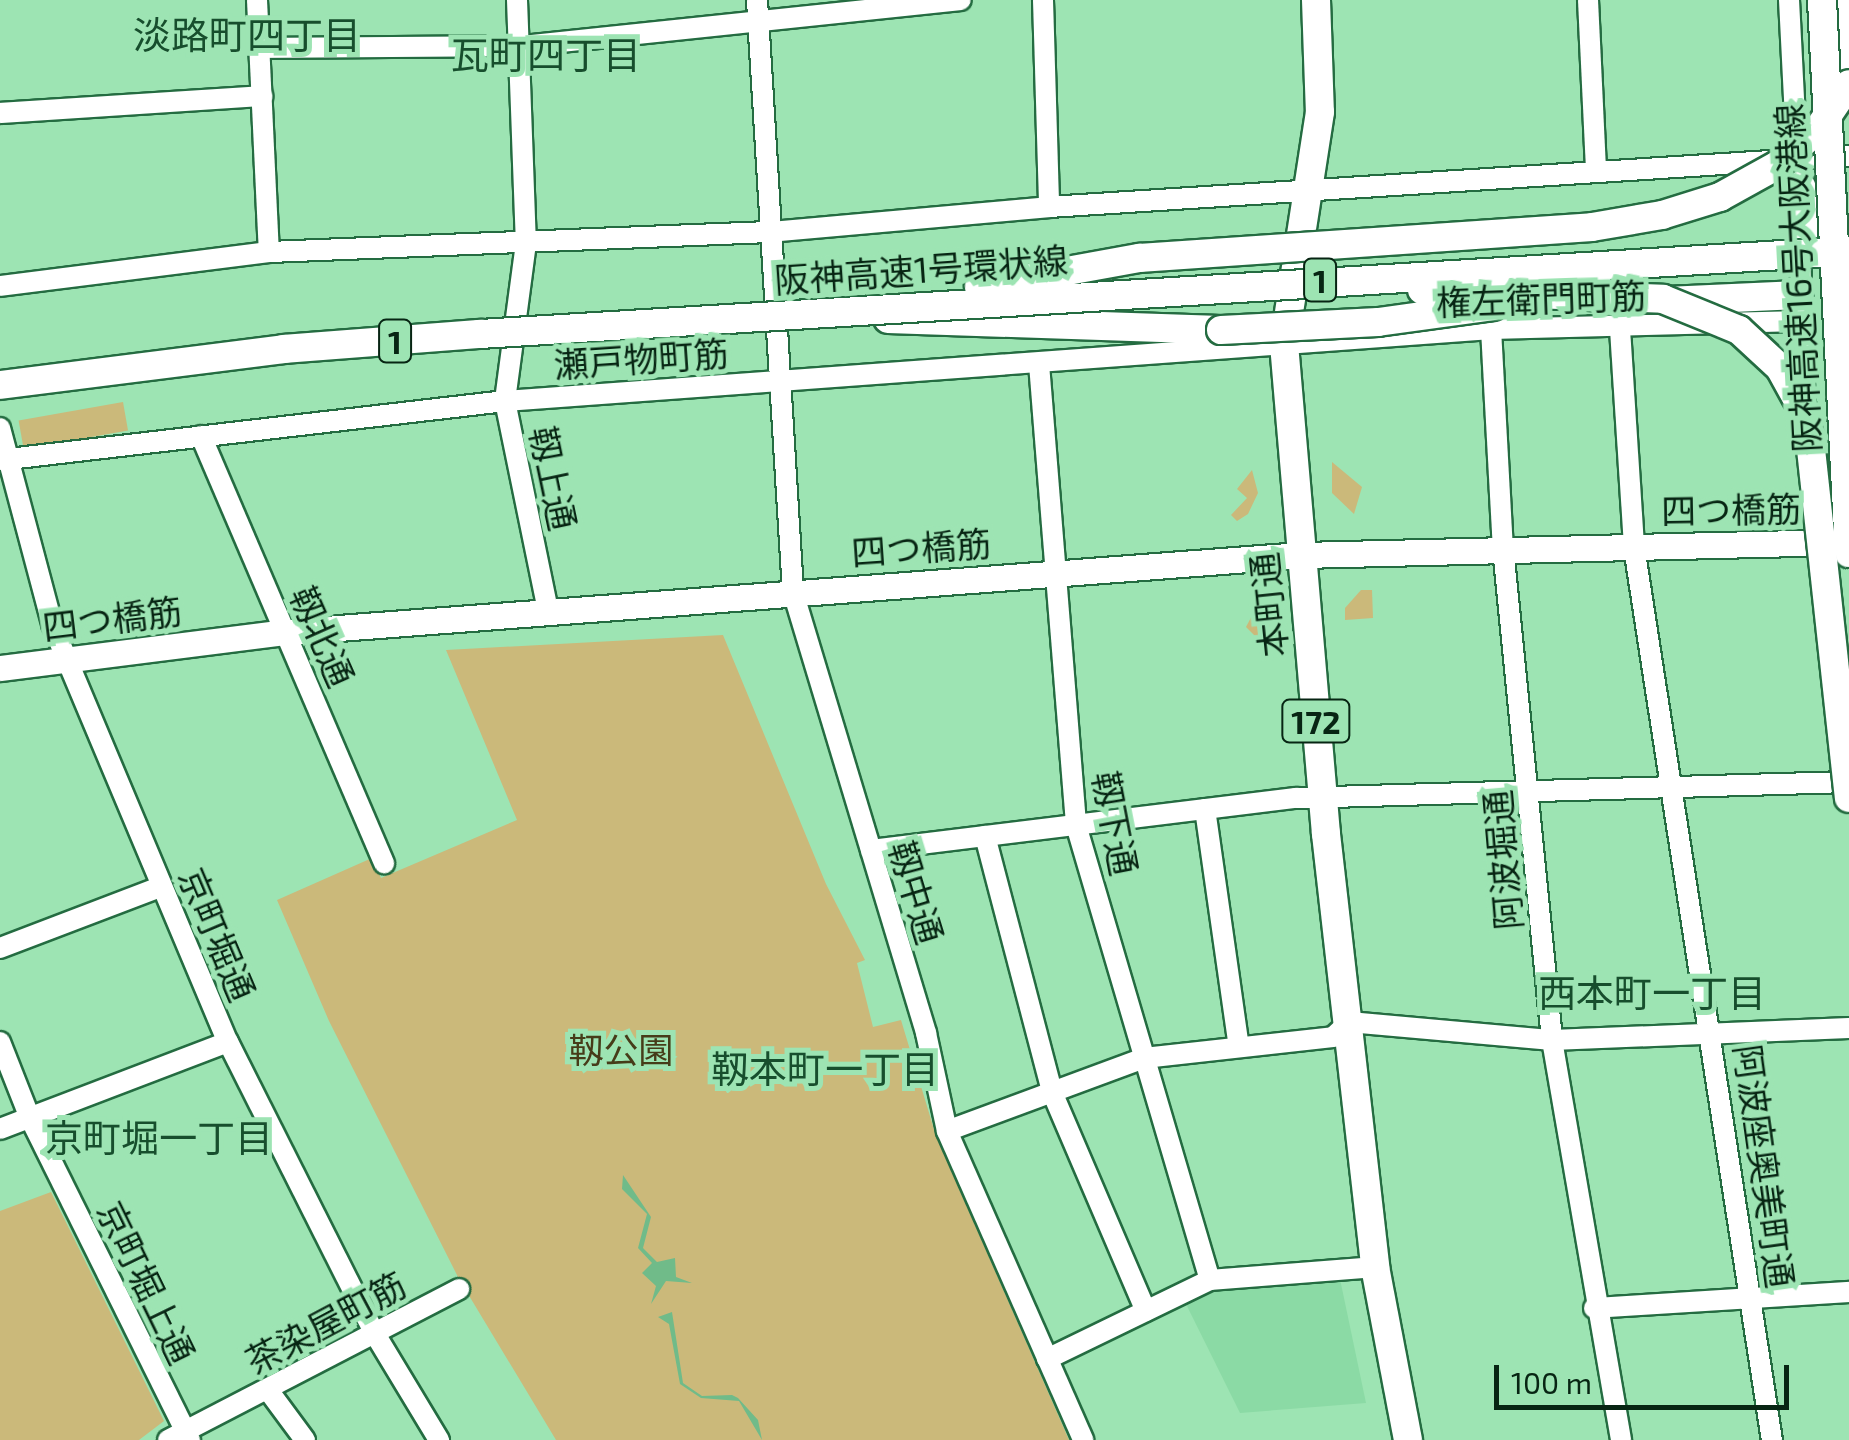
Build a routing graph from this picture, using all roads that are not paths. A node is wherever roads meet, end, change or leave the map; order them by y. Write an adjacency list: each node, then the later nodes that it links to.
1 (257, 0): 12 (street)
2 (517, 0): 11 (street, 靱上通)
3 (961, 0): 10 (street)
4 (1043, 0): 21 (street)
5 (1316, 0): 20 (highway, 本町通 / 172)
6 (1588, 0): 19 (street)
7 (1789, 0): 18 (street)
8 (1822, 0): 46 (highway, 阪神高速16号大阪港線, bridge)
9 (1846, 0): 13 (main road)
10 (757, 9): 11 (street); 22 (street, 靱中通)
11 (524, 46): 12 (street); 23 (street, 靱上通)
12 (260, 48): 15 (street)
13 (1849, 74)
14 (1849, 84): 29 (highway, 1, bridge)
15 (262, 96): 16 (street); 25 (street)
16 (0, 112)
17 (1849, 156): 18 (street)
18 (1798, 158): 19 (street); 28 (street); 33 (street)
19 (1596, 170): 20 (street)
20 (1312, 189): 21 (street); 34 (highway, 本町通 / 172)
21 (1049, 207): 22 (street)
22 (770, 232): 23 (street); 36 (street, 靱中通)
23 (526, 242): 25 (street); 38 (street, 靱上通)
24 (1849, 251): 26 (highway, 阪神高速1号環状線 / 1, bridge)
25 (269, 252): 27 (street)
26 (1249, 284): 29 (highway, 阪神高速1号環状線 / 1, bridge); 58 (highway, bridge)
27 (0, 286)
28 (1800, 308): 31 (highway); 42 (street)
29 (844, 311): 30 (highway, 阪神高速1号環状線 / 1, bridge)
30 (792, 315): 31 (highway, bridge); 37 (highway, 阪神高速1号環状線 / 1, bridge)
31 (1620, 316): 32 (street, 権左衛門町筋); 44 (street, 阿波座奥美町通)
32 (1491, 329): 34 (street, 権左衛門町筋); 45 (street, 阿波堀通)
33 (1849, 331)
34 (1284, 344): 35 (street, 瀬戸物町筋); 47 (highway, 本町通 / 172)
35 (1039, 364): 36 (street, 瀬戸物町筋); 48 (street, 靱下通)
36 (780, 380): 38 (street, 瀬戸物町筋); 49 (street, 靱中通)
37 (0, 385)
38 (505, 401): 40 (street, 瀬戸物町筋); 50 (street, 靱上通)
39 (0, 428): 41 (street, 京町堀通)
40 (201, 436): 41 (street, 瀬戸物町筋); 51 (street, 靱北通)
41 (2, 460): 52 (street, 京町堀通)
42 (1811, 542): 43 (main road, 四つ橋筋); 44 (main road, 四つ橋筋); 54 (street)
43 (1849, 542)
44 (1634, 546): 45 (main road, 四つ橋筋); 56 (street, 阿波座奥美町通)
45 (1503, 548): 47 (main road, 四つ橋筋); 57 (street, 阿波堀通)
46 (1849, 553)
47 (1301, 554): 48 (main road, 四つ橋筋); 59 (highway, 本町通 / 172)
48 (1053, 573): 49 (main road, 四つ橋筋); 61 (street, 靱下通)
49 (793, 592): 50 (main road, 四つ橋筋); 63 (street, 靱中通)
50 (548, 610): 51 (main road, 四つ橋筋)
51 (286, 632): 52 (main road, 四つ橋筋); 64 (street, 靱北通)
52 (66, 660): 53 (main road, 四つ橋筋); 65 (street, 京町堀通)
53 (0, 668)
54 (1849, 744)
55 (1849, 782): 56 (street)
56 (1673, 790): 57 (street); 69 (street, 阿波座奥美町通)
57 (1528, 795): 59 (street); 70 (street, 阿波堀通)
58 (1849, 798)
59 (1324, 801): 60 (street); 67 (highway, 本町通 / 172)
60 (1205, 809): 61 (street); 73 (street)
61 (1076, 825): 62 (street); 74 (street, 靱下通)
62 (985, 836): 63 (street); 75 (street)
63 (871, 850): 78 (street, 靱中通)
64 (384, 864)
65 (162, 886): 66 (street); 72 (street, 京町堀通)
66 (0, 948)
67 (1349, 1022): 70 (street); 73 (street); 79 (highway, 本町通 / 172)
68 (1849, 1028): 69 (street)
69 (1712, 1032): 70 (street); 83 (street, 阿波座奥美町通)
70 (1552, 1040): 84 (street, 阿波堀通)
71 (0, 1042): 76 (street, 京町堀上通)
72 (228, 1042): 76 (street); 86 (street, 京町堀通)
73 (1239, 1047): 74 (street)
74 (1144, 1058): 75 (street); 80 (street, 靱下通)
75 (1052, 1092): 78 (street); 85 (street)
76 (30, 1118): 77 (street); 89 (street, 京町堀上通)
77 (0, 1129)
78 (947, 1131): 87 (street, 靱中通)
79 (1374, 1267): 80 (street); 93 (highway, 本町通 / 172)
80 (1210, 1280): 85 (street)
81 (459, 1289): 86 (street, 茶染屋町筋)
82 (1849, 1292): 83 (street)
83 (1750, 1297): 84 (street); 95 (street, 阿波座奥美町通)
84 (1594, 1308): 94 (street, 阿波堀通)
85 (1146, 1311): 87 (street)
86 (374, 1334): 88 (street, 茶染屋町筋); 91 (street, 京町堀通)
87 (1047, 1360): 92 (street, 靱中通)
88 (268, 1390): 89 (street, 茶染屋町筋); 90 (street)
89 (181, 1437)
90 (305, 1440)
91 (439, 1440)
92 (1082, 1440)
93 (1408, 1440)
94 (1621, 1440)
95 (1772, 1440)

